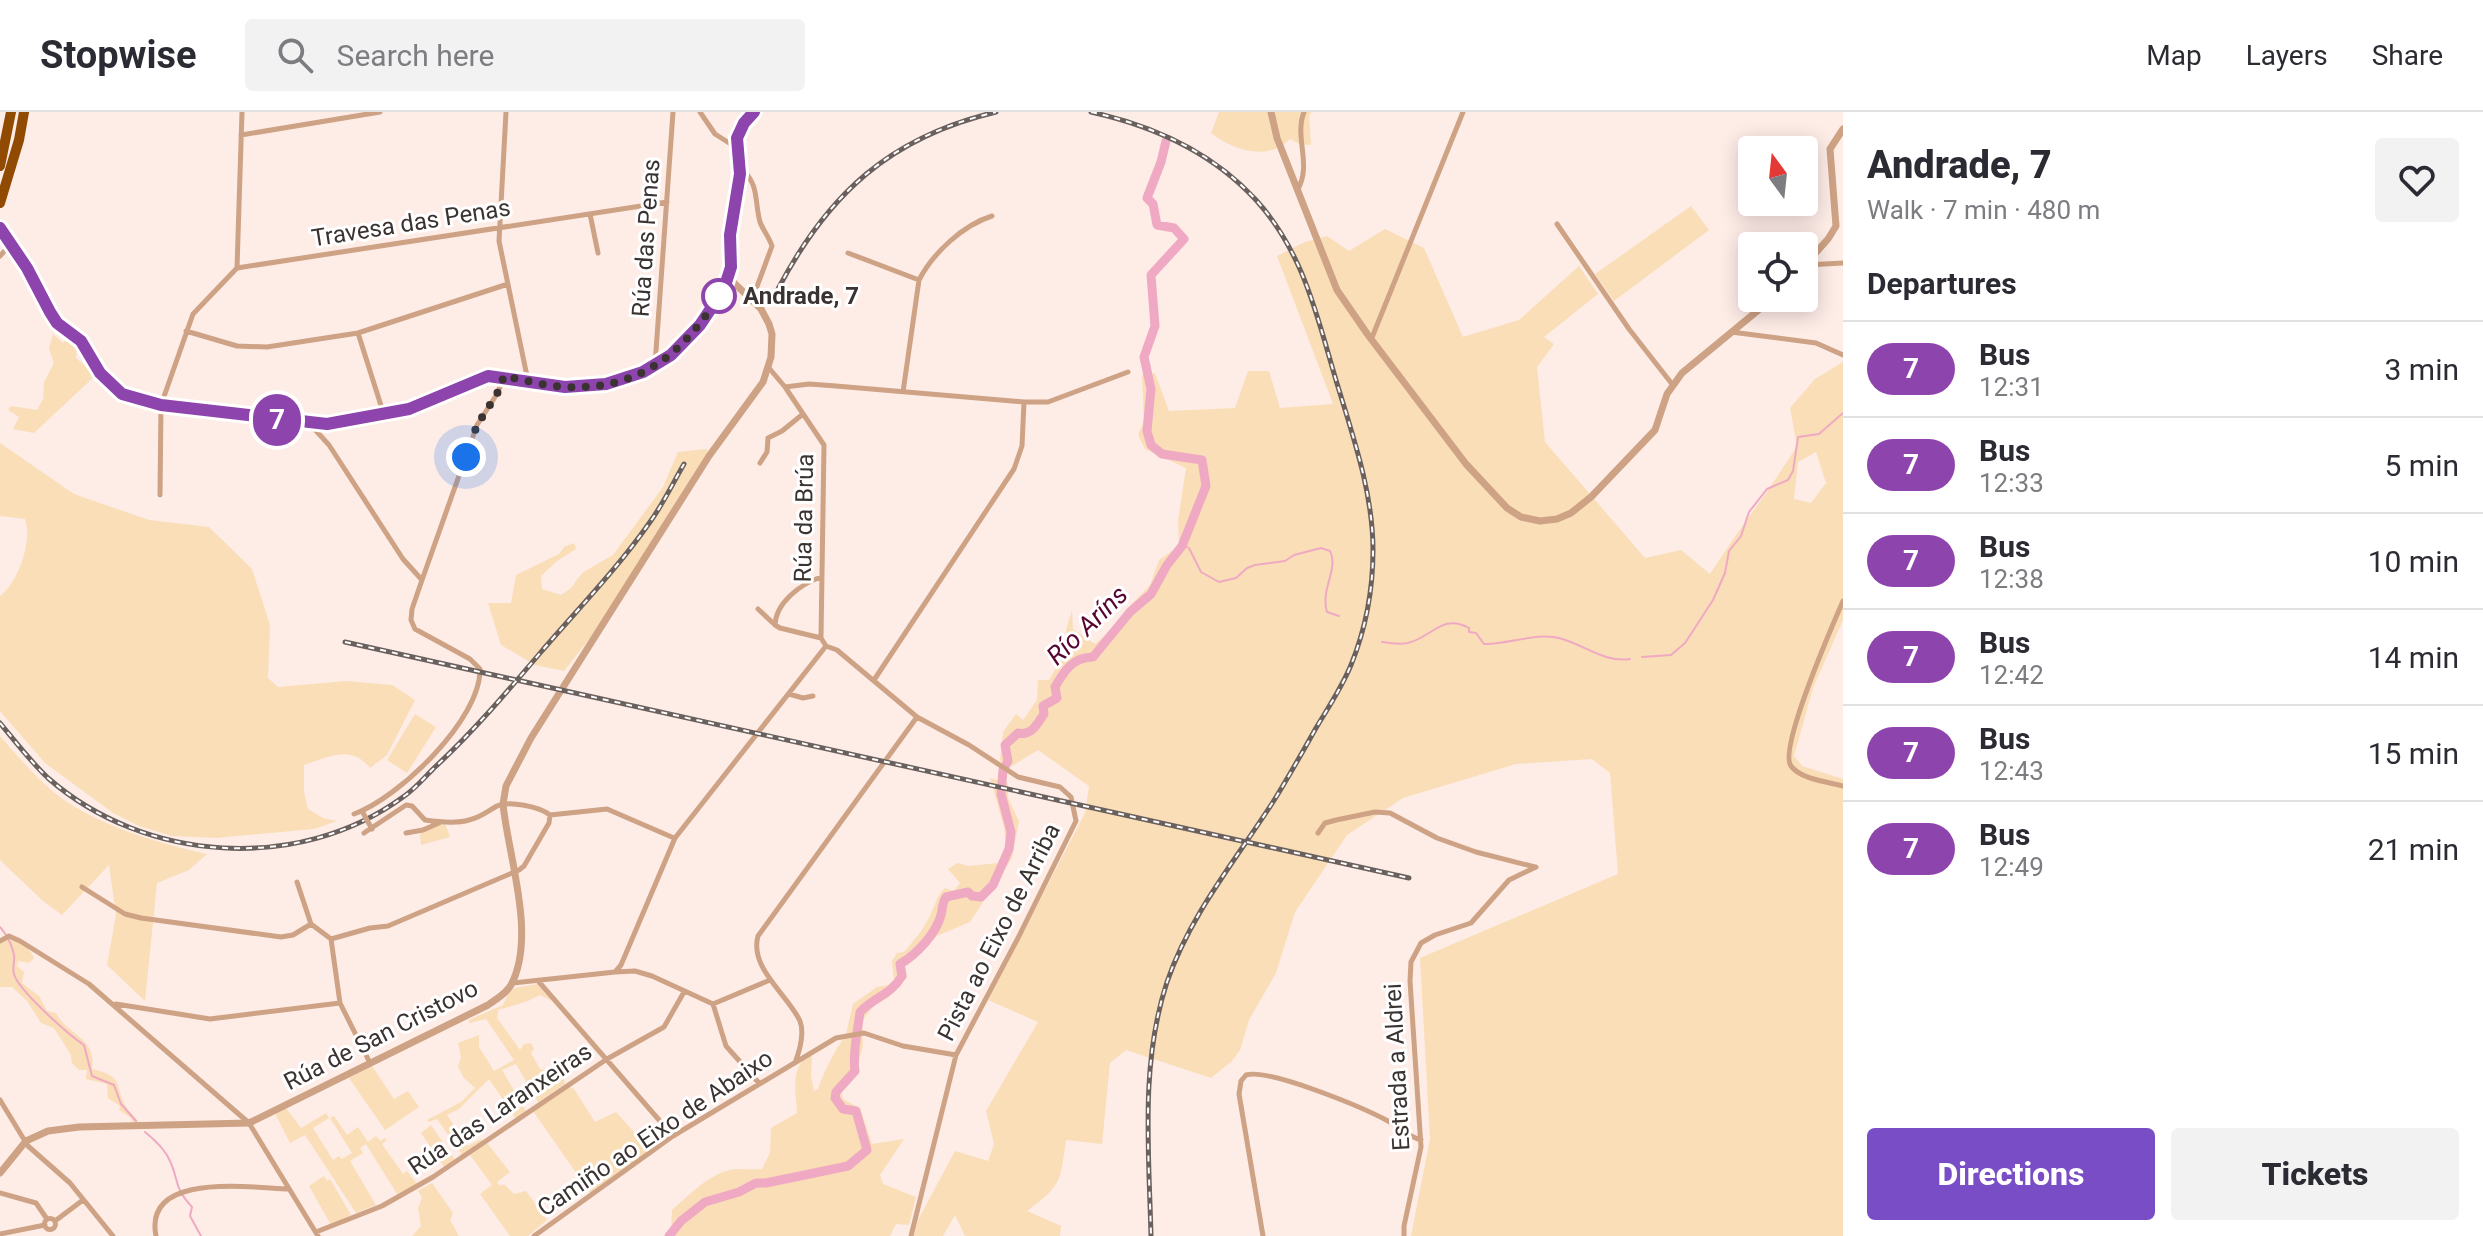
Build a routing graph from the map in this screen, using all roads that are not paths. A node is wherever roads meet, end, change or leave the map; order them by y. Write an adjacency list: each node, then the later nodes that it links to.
1 (11, 112): 15 (highway)
2 (24, 112): 19 (highway)
3 (242, 112): 13 (street)
4 (380, 112): 13 (street)
5 (506, 112): 23 (street)
6 (673, 112): 18 (street, Rúa das Penas)
7 (700, 112): 14 (street)
8 (754, 112): 14 (street)
9 (1271, 112): 17 (street)
10 (1304, 112): 17 (street)
11 (1463, 112): 41 (street)
12 (1843, 129): 26 (street)
13 (241, 135): 32 (street)
14 (737, 148): 16 (street)
15 (0, 166)
16 (739, 167): 33 (street); 36 (street)
17 (1297, 190): 41 (street)
18 (667, 202): 20 (street, Travesa das Penas); 43 (street, Rúa das Penas)
19 (0, 203)
20 (590, 214): 23 (street, Travesa das Penas); 27 (street)
21 (992, 216): 34 (street)
22 (1557, 224): 48 (street)
23 (499, 227): 32 (street, Travesa das Penas); 35 (street)
24 (0, 228): 25 (street)
25 (10, 244): 29 (street); 52 (street)
26 (1818, 251)
27 (598, 253)
28 (848, 253): 34 (street)
29 (0, 256)
30 (1843, 263): 31 (street)
31 (1818, 265)
32 (237, 268): 38 (street)
33 (729, 278): 36 (street); 43 (street)
34 (919, 280): 50 (street)
35 (508, 284): 40 (street); 47 (street)
36 (752, 300): 44 (street)
37 (1755, 312): 39 (street)
38 (186, 331): 40 (street); 52 (street)
39 (1730, 332): 42 (street); 48 (street)
40 (358, 333): 54 (street)
41 (1371, 340): 48 (street)
42 (1843, 355)
43 (655, 366): 47 (street)
44 (769, 368): 49 (street, Rúa da Brúa); 70 (street, Rúa de San Cristovo)
45 (1128, 372): 51 (street)
46 (504, 376): 47 (street); 54 (street); 59 (street)
47 (528, 381)
48 (1672, 384)
49 (785, 387): 50 (street); 53 (street, Rúa da Brúa)
50 (903, 392): 51 (street)
51 (1024, 402): 65 (street)
52 (161, 405): 55 (street); 57 (street)
53 (803, 414): 56 (street); 58 (street, Rúa da Brúa)
54 (384, 415): 55 (street)
55 (309, 423): 59 (street)
56 (760, 463)
57 (160, 495)
58 (821, 577): 62 (street); 63 (street, Rúa da Brúa)
59 (422, 580): 71 (street)
60 (1843, 601): 69 (street)
61 (758, 609): 62 (street)
62 (775, 625): 63 (street)
63 (821, 638): 64 (street, Pista ao Eixo de Arriba)
64 (826, 646): 65 (street, Pista ao Eixo de Arriba); 66 (street)
65 (874, 680): 68 (street, Pista ao Eixo de Arriba)
66 (789, 694): 67 (street); 79 (street)
67 (813, 696)
68 (917, 717): 87 (street); 94 (street, Pista ao Eixo de Arriba)
69 (1843, 786)
70 (503, 804): 73 (street); 74 (street); 80 (street, Rúa de San Cristovo)
71 (362, 811): 72 (street); 75 (street, bridge)
72 (354, 814)
73 (550, 815): 79 (street); 80 (street)
74 (440, 822): 75 (street); 77 (street)
75 (372, 829): 76 (street)
76 (364, 833)
77 (406, 833)
78 (1318, 833): 102 (street, Estrada a Aldrei)
79 (675, 838): 86 (street)
80 (514, 871): 85 (street); 89 (street, Rúa de San Cristovo)
81 (297, 882): 83 (street)
82 (82, 887): 83 (street)
83 (311, 924): 85 (street)
84 (4, 938): 91 (street)
85 (331, 939): 92 (street)
86 (615, 972): 88 (street); 90 (street)
87 (770, 980): 93 (street); 96 (street)
88 (539, 981): 89 (street); 95 (street)
89 (513, 983): 97 (street, Rúa de San Cristovo)
90 (684, 992): 93 (street); 95 (street, Rúa das Laranxeiras)
91 (113, 1003): 92 (street); 100 (street)
92 (340, 1003): 97 (street)
93 (713, 1004): 98 (street)
94 (956, 1055): 96 (street, Camiño ao Eixo de Abaixo); 116 (street, Pista ao Eixo de Arriba)
95 (607, 1059): 101 (street); 112 (street, Rúa das Laranxeiras)
96 (795, 1061): 98 (street, Camiño ao Eixo de Abaixo)
97 (370, 1063): 100 (street, Rúa de San Cristovo)
98 (759, 1083): 101 (street, Camiño ao Eixo de Abaixo)
99 (0, 1100): 103 (street)
100 (249, 1123): 103 (street, Rúa de San Cristovo); 105 (street)
101 (673, 1136): 115 (street, Camiño ao Eixo de Abaixo)
102 (1421, 1140): 117 (street); 118 (street, Estrada a Aldrei)
103 (26, 1141): 104 (street); 107 (street)
104 (0, 1173)
105 (290, 1189): 112 (street); 114 (street)
106 (0, 1193): 109 (street)
107 (83, 1200): 108 (street); 113 (street)
108 (55, 1221): 109 (street); 110 (street)
109 (46, 1222): 110 (street); 111 (street)
110 (50, 1233)
111 (0, 1234)
112 (317, 1234)
113 (113, 1236)
114 (156, 1236)
115 (534, 1236)
116 (911, 1236)
117 (1263, 1236)
118 (1404, 1236)

